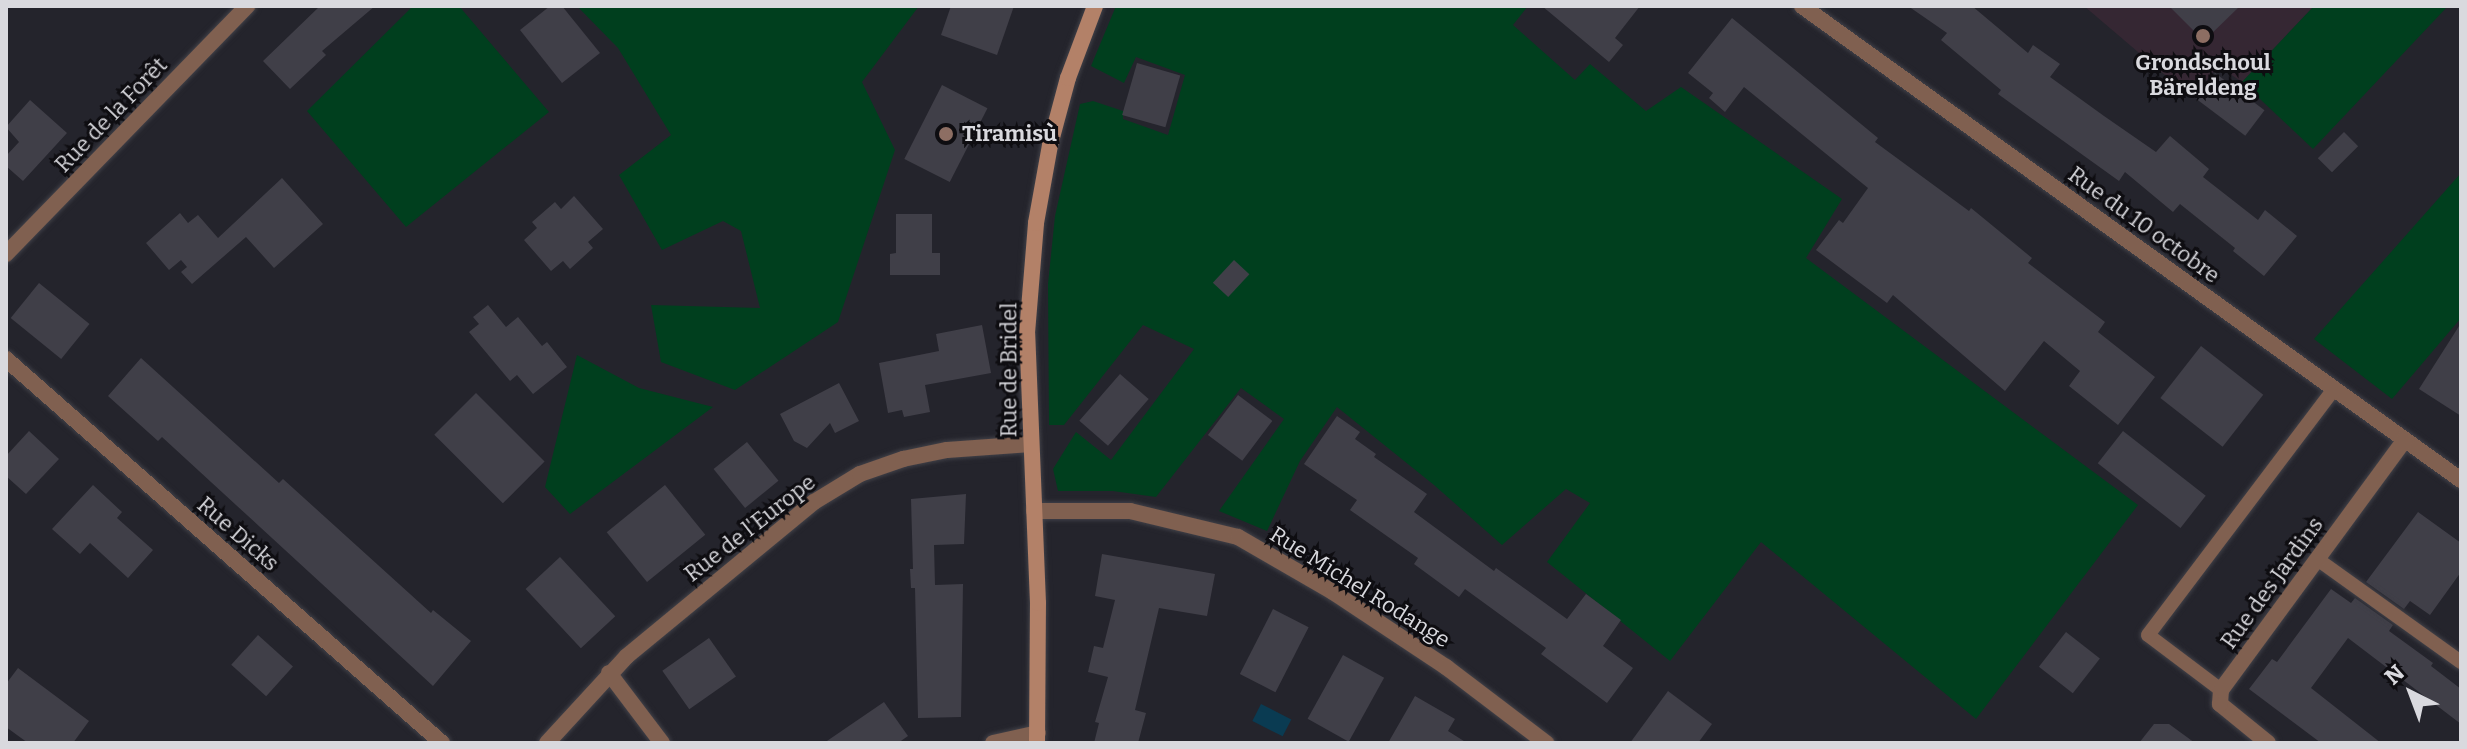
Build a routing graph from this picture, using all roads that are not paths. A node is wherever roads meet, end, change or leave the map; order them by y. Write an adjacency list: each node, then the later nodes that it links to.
1 (247, 6): 4 (street, Rue de la Forêt)
2 (1095, 6): 8 (main road, Rue de Bridel)
3 (1802, 6): 6 (street, Rue du 10 octobre)
4 (6, 254)
5 (6, 359): 16 (street, Rue Dicks)
6 (2334, 389): 7 (street, Rue du 10 octobre); 14 (lane)
7 (2404, 441): 9 (street, Rue du 10 octobre); 11 (street, Rue des Jardins)
8 (1031, 444): 10 (main road, Rue de Bridel); 13 (street, Rue de l'Europe)
9 (2461, 480)
10 (1034, 511): 15 (main road, Rue de Bridel); 20 (street, Rue Michel Rodange)
11 (2317, 559): 12 (lane); 14 (street, Rue des Jardins)
12 (2461, 662)
13 (609, 673): 17 (street, Rue de l'Europe); 18 (street)
14 (2221, 690): 21 (street)
15 (1037, 738): 19 (street)
16 (442, 743)
17 (547, 743)
18 (662, 743)
19 (993, 743)
20 (1546, 743)
21 (2268, 743)

